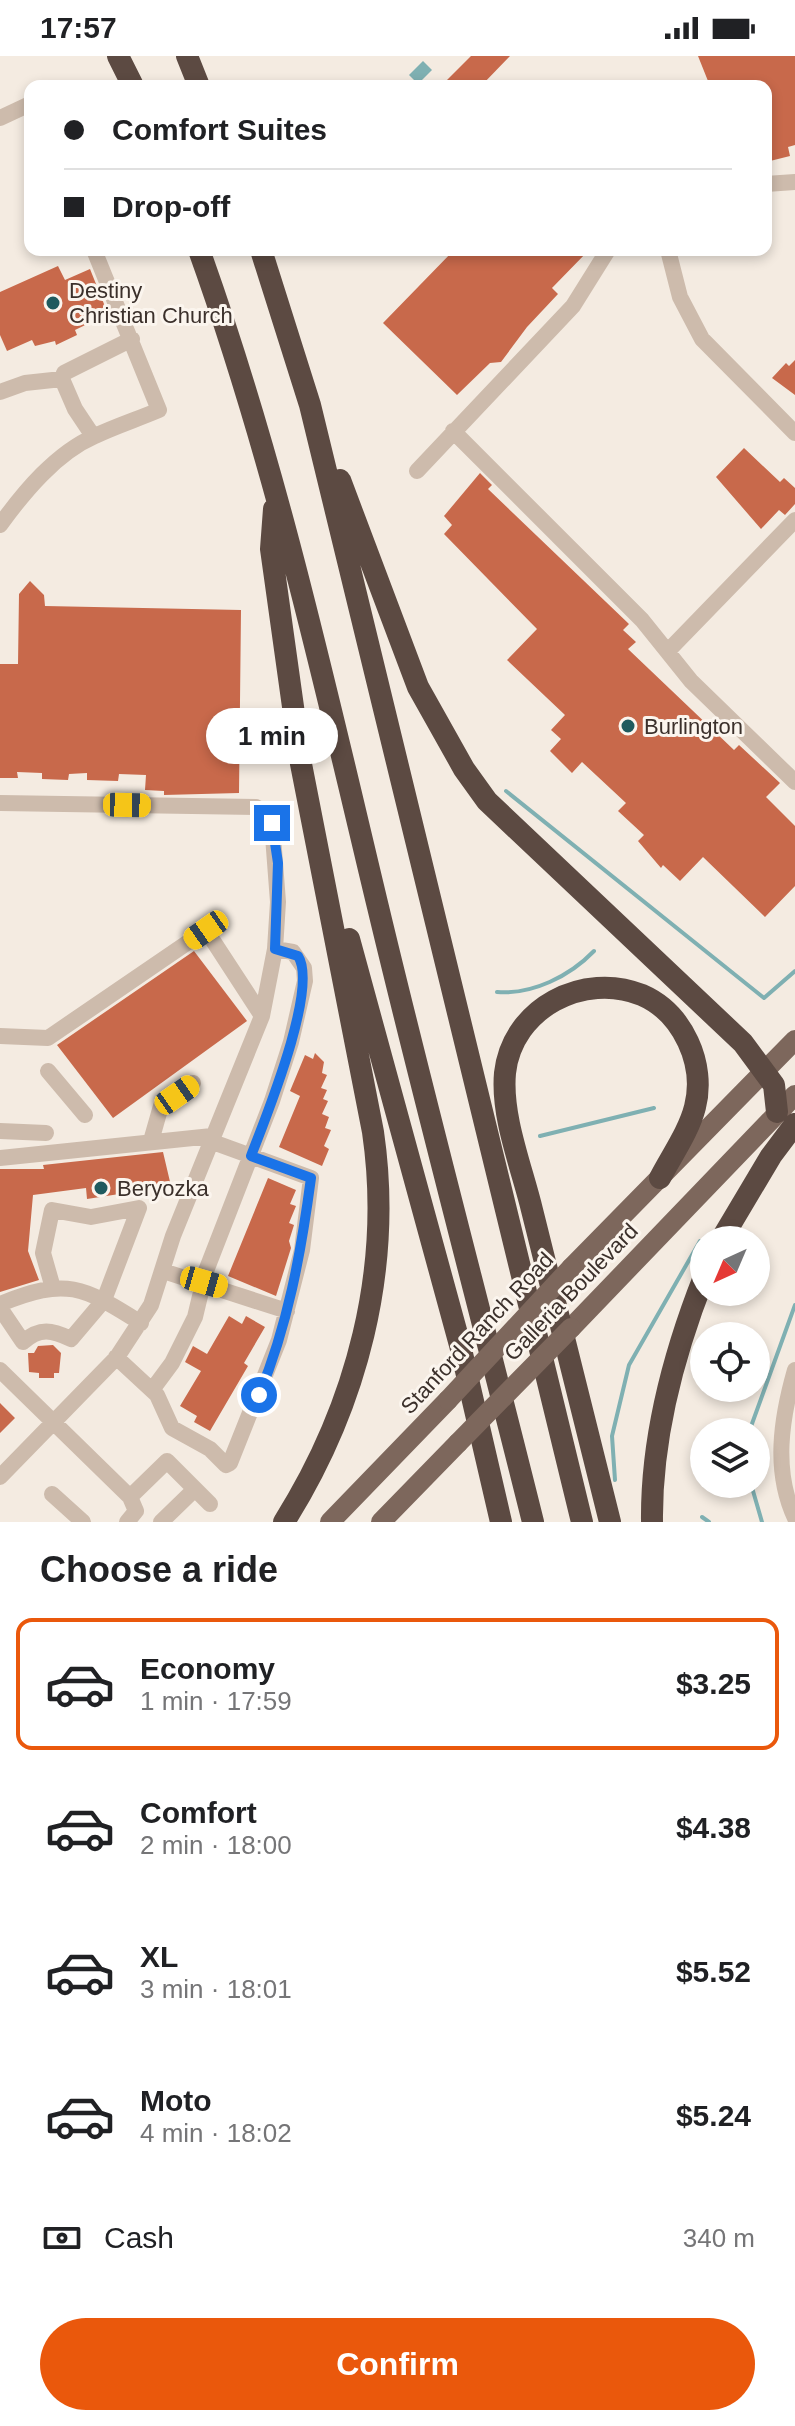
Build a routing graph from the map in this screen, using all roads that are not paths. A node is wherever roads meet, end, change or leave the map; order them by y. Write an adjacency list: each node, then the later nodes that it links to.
1 (118, 56): 3 (highway)
2 (187, 56): 4 (highway)
3 (130, 80)
4 (197, 80)
5 (24, 107): 6 (street)
6 (0, 118)
7 (795, 182): 8 (street)
8 (772, 184)
9 (97, 256): 14 (street)
10 (201, 256): 22 (highway)
11 (263, 256): 17 (highway)
12 (604, 256): 18 (street)
13 (670, 256): 19 (street)
14 (132, 339): 15 (street); 20 (street)
15 (62, 379): 16 (street); 20 (street)
16 (0, 392)
17 (310, 405): 33 (highway); 74 (highway)
18 (453, 431): 21 (street); 25 (street)
19 (795, 433)
20 (93, 436): 24 (street)
21 (417, 471)
22 (275, 496): 28 (highway); 73 (highway)
23 (795, 520): 25 (street)
24 (0, 525)
25 (668, 651): 26 (street)
26 (795, 782)
27 (0, 803): 29 (street)
28 (319, 855): 69 (highway); 72 (highway)
29 (275, 949): 30 (street); 43 (street)
30 (262, 1016): 31 (street); 41 (street)
31 (0, 1036)
32 (795, 1040): 33 (main road)
33 (765, 1070): 38 (highway); 45 (main road)
34 (48, 1071): 37 (street)
35 (193, 1083): 42 (street)
36 (795, 1095): 38 (main road, Galleria Boulevard)
37 (85, 1115)
38 (786, 1118): 46 (highway); 71 (main road, Galleria Boulevard, bridge)
39 (0, 1131): 40 (street)
40 (46, 1133)
41 (211, 1138): 42 (street); 43 (street); 47 (street)
42 (151, 1141): 44 (street)
43 (251, 1156): 48 (street); 53 (street)
44 (0, 1158)
45 (660, 1178): 70 (main road, Stanford Ranch Road, bridge); 75 (highway)
46 (729, 1226)
47 (163, 1271): 48 (street); 54 (street)
48 (204, 1282): 53 (street); 58 (street)
49 (53, 1288): 50 (street); 50 (street); 51 (street)
50 (104, 1300): 51 (street); 54 (street)
51 (0, 1306)
52 (695, 1306): 76 (highway)
53 (287, 1311): 58 (street)
54 (141, 1323): 55 (street)
55 (116, 1357): 58 (street); 59 (street)
56 (0, 1370): 59 (street)
57 (795, 1370): 65 (street)
58 (152, 1390)
59 (54, 1422): 60 (street); 63 (street)
60 (0, 1477)
61 (195, 1489): 63 (street); 64 (street); 68 (street)
62 (52, 1494): 66 (street)
63 (130, 1497): 67 (street)
64 (210, 1504)
65 (795, 1518)
66 (83, 1522)
67 (127, 1522)
68 (161, 1522)
69 (284, 1522)
70 (330, 1522)
71 (381, 1522)
72 (501, 1522)
73 (533, 1522)
74 (582, 1522)
75 (610, 1522)
76 (652, 1522)

